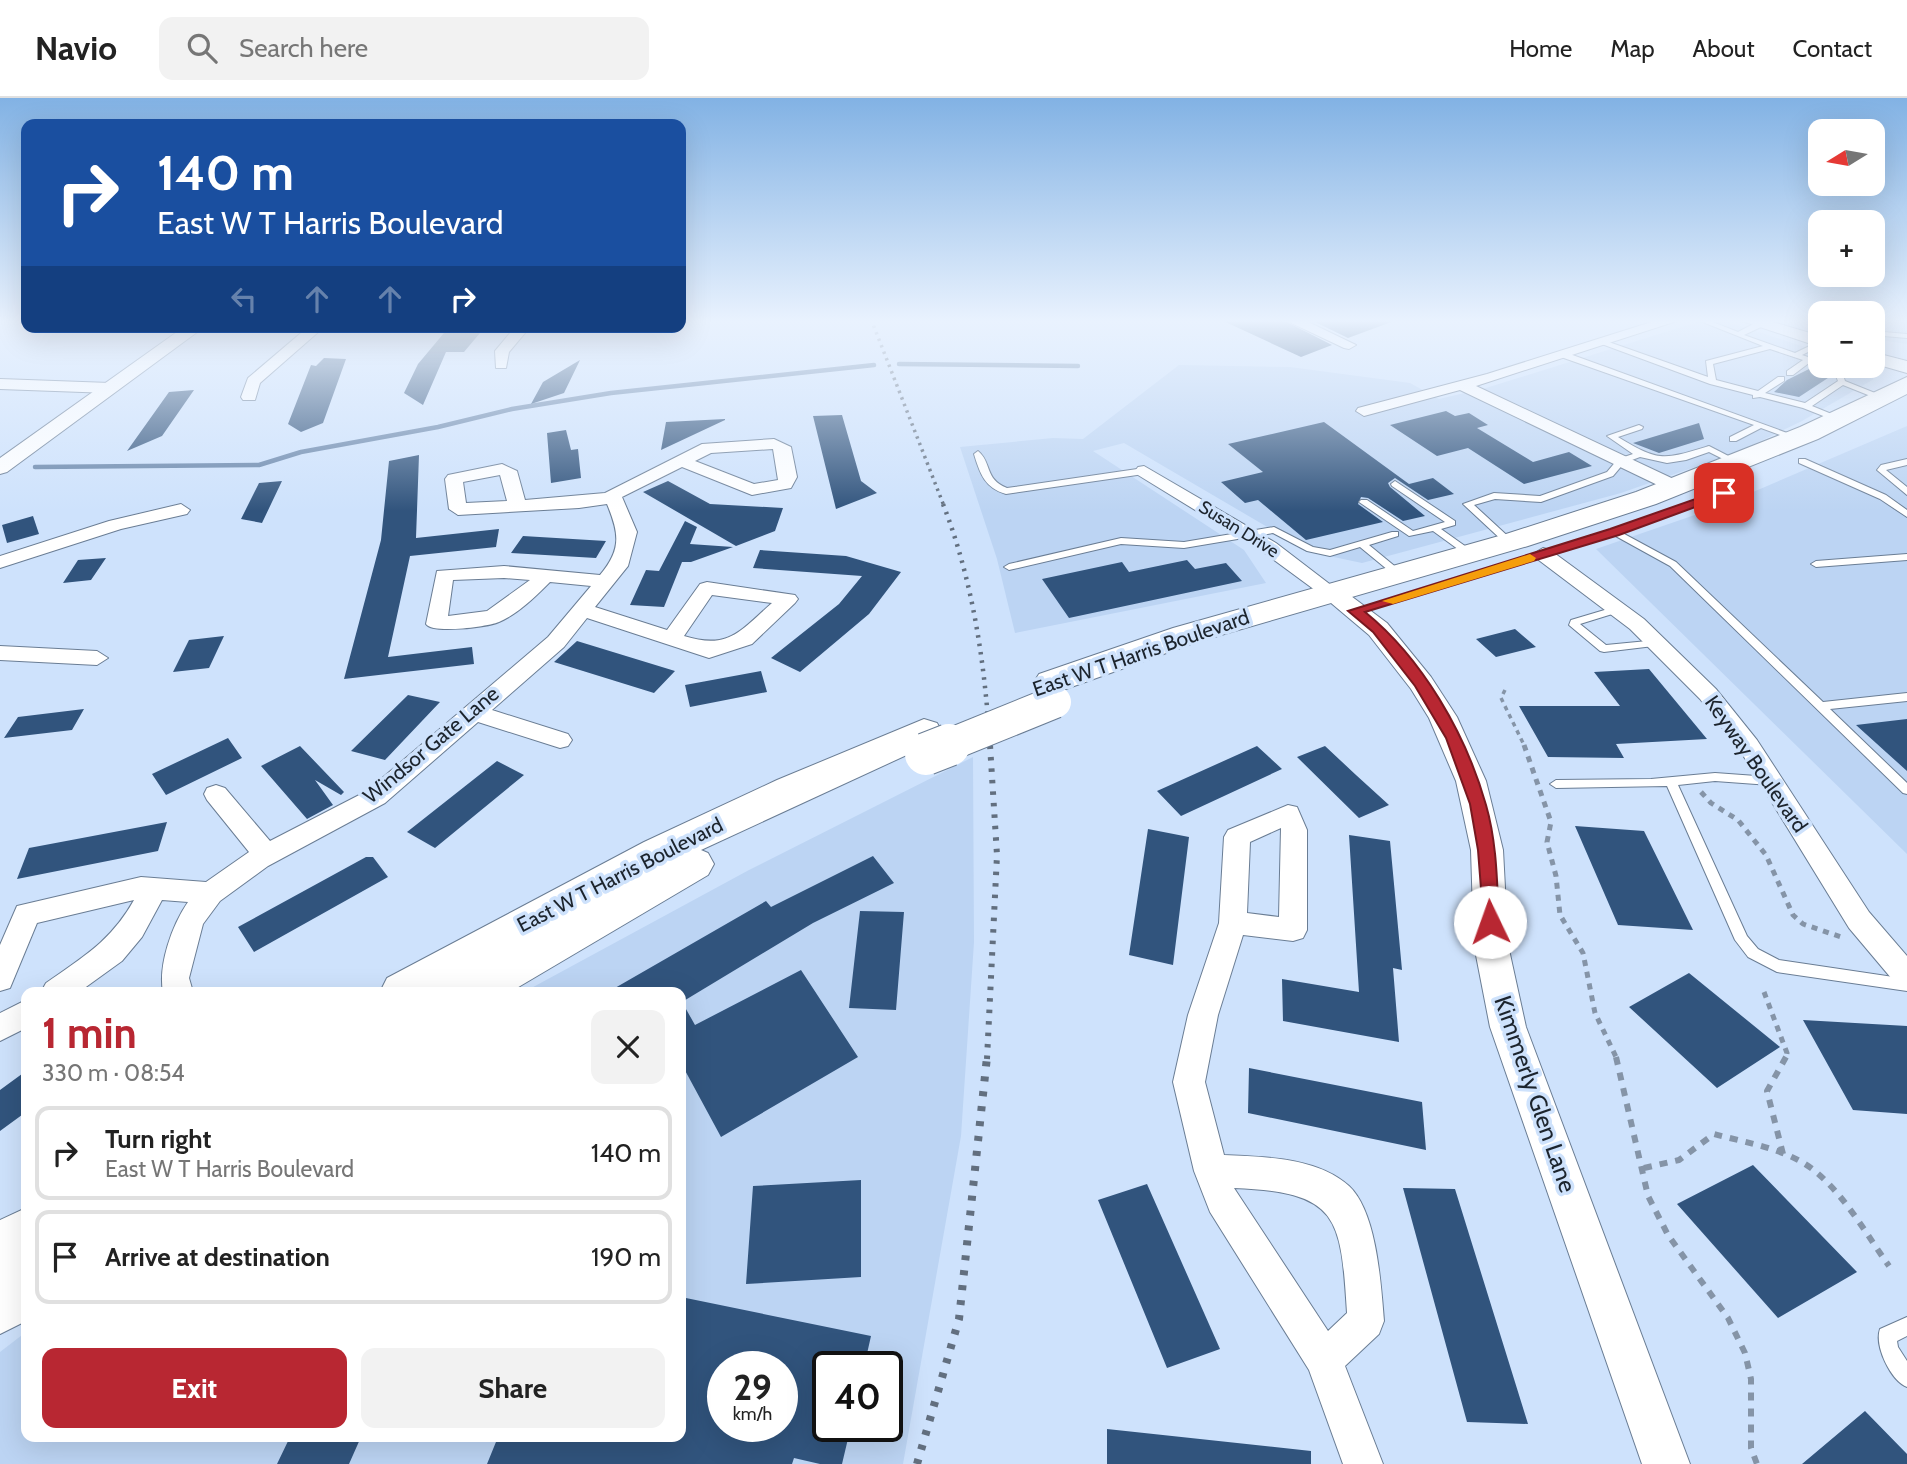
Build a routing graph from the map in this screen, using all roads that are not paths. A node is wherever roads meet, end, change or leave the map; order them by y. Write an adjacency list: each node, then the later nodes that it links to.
1 (0, 383): 14 (street)
2 (117, 383): 14 (street)
3 (253, 383): 18 (street)
4 (1470, 383): 12 (street)
5 (1642, 383): 24 (lane)
6 (1716, 383): 13 (lane)
7 (1726, 383): 13 (lane)
8 (1781, 383): 17 (lane)
9 (1842, 383): 15 (lane); 20 (lane)
10 (1819, 384): 15 (lane)
11 (1907, 384): 20 (main road, East W T Harris Boulevard)
12 (1462, 385): 23 (street); 31 (street)
13 (1727, 386): 17 (lane)
14 (110, 388): 33 (street)
15 (1833, 388): 22 (lane)
16 (1806, 392): 19 (lane); 22 (lane)
17 (1756, 396): 21 (lane)
18 (249, 397)
19 (1815, 400): 21 (lane); 22 (lane)
20 (1894, 402): 22 (main road, East W T Harris Boulevard); 26 (main road, East W T Harris Boulevard)
21 (1805, 406): 22 (lane)
22 (1830, 407): 26 (main road, East W T Harris Boulevard)
23 (1364, 411)
24 (1761, 425): 26 (lane); 27 (lane)
25 (1639, 427): 29 (lane)
26 (1800, 449): 27 (main road, East W T Harris Boulevard); 42 (lane); 44 (main road, East W T Harris Boulevard)
27 (1736, 451): 29 (lane); 36 (main road, East W T Harris Boulevard)
28 (978, 454): 34 (lane)
29 (1640, 454): 31 (lane)
30 (681, 461): 30 (street); 38 (street)
31 (1621, 461): 36 (street); 47 (lane)
32 (1907, 462): 37 (lane)
33 (0, 468)
34 (1144, 471): 45 (street, Susan Drive)
35 (1395, 484): 43 (lane)
36 (1675, 487): 47 (main road, East W T Harris Boulevard)
37 (1907, 492)
38 (613, 497): 40 (street); 57 (street, Windsor Gate Lane)
39 (1364, 502): 43 (lane)
40 (518, 506)
41 (181, 510): 52 (street)
42 (1907, 514)
43 (1434, 528): 49 (lane)
44 (1615, 532): 50 (main road, East W T Harris Boulevard); 66 (lane)
45 (1248, 533): 48 (lane); 54 (lane); 58 (street, Susan Drive)
46 (1395, 534): 48 (lane)
47 (1509, 542): 49 (main road, East W T Harris Boulevard)
48 (1362, 544): 55 (lane)
49 (1469, 552): 55 (main road, East W T Harris Boulevard)
50 (1543, 554): 58 (main road, East W T Harris Boulevard); 59 (street, Keyway Boulevard)
51 (1907, 557): 53 (lane)
52 (0, 562)
53 (1816, 564)
54 (1009, 567)
55 (1398, 573): 58 (main road, East W T Harris Boulevard)
56 (545, 576): 56 (street); 57 (street)
57 (605, 582): 60 (street, Windsor Gate Lane)
58 (1343, 601): 69 (main road, East W T Harris Boulevard, bridge); 97 (street, Kimmerly Glen Lane)
59 (1618, 609): 62 (street, Keyway Boulevard); 62 (lane)
60 (583, 610): 61 (street); 67 (street, Windsor Gate Lane)
61 (671, 639): 61 (street)
62 (1658, 643): 71 (street, Keyway Boulevard)
63 (0, 653): 64 (street)
64 (97, 659)
65 (1907, 697): 66 (lane)
66 (1819, 706): 73 (lane)
67 (474, 712): 68 (street); 75 (street, Windsor Gate Lane)
68 (560, 740)
69 (925, 743): 84 (main road, East W T Harris Boulevard); 85 (main road, East W T Harris Boulevard)
70 (1670, 780): 71 (lane); 72 (lane); 81 (lane)
71 (1770, 780): 79 (street, Keyway Boulevard)
72 (1556, 784)
73 (1907, 790)
74 (216, 794): 75 (street)
75 (266, 855): 77 (street, Windsor Gate Lane)
76 (155, 888): 77 (street); 80 (street); 82 (street)
77 (210, 893): 83 (street, Windsor Gate Lane)
78 (1233, 923): 88 (street)
79 (1907, 976)
80 (0, 979)
81 (1907, 985)
82 (63, 987)
83 (178, 987)
84 (411, 987)
85 (479, 987)
86 (21, 1016): 87 (street)
87 (0, 1028)
88 (1210, 1171): 94 (street); 94 (street)
89 (21, 1238): 90 (main road)
90 (0, 1252)
91 (21, 1290): 92 (main road)
92 (0, 1305)
93 (1907, 1326): 95 (lane)
94 (1324, 1360): 96 (street)
95 (1907, 1378)
96 (1363, 1464)
97 (1666, 1464)

